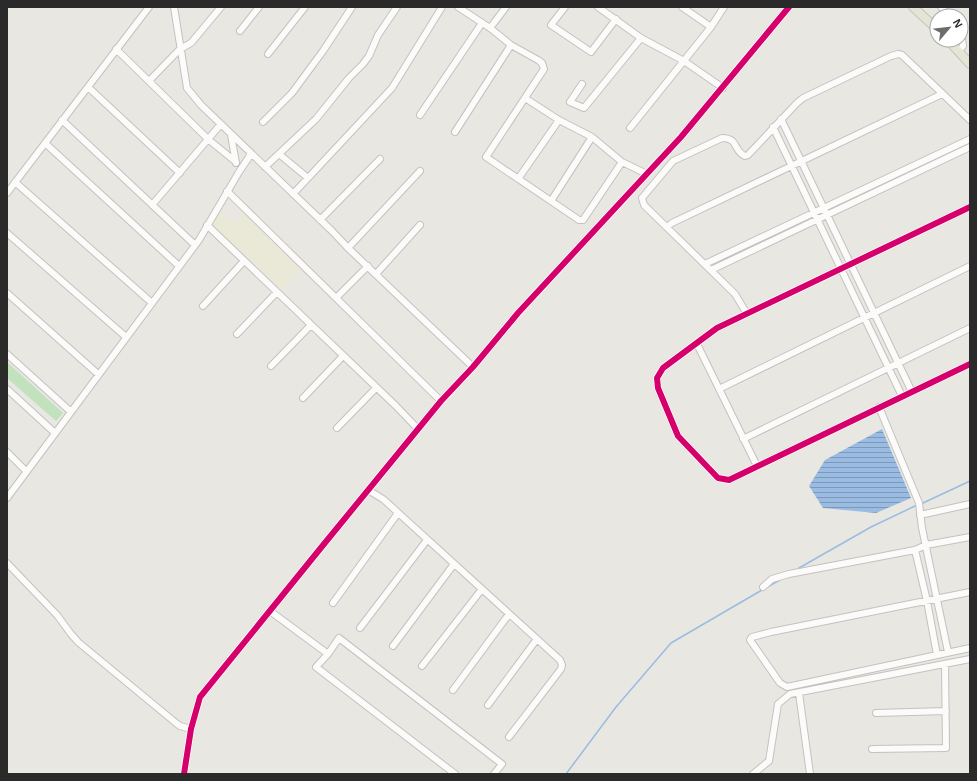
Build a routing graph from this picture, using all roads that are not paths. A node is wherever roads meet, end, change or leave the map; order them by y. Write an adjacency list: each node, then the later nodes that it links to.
1 (149, 7): 27 (street)
2 (174, 7): 28 (street)
3 (221, 7): 28 (street)
4 (259, 7): 22 (street)
5 (305, 7): 30 (street)
6 (352, 7): 44 (street)
7 (397, 7): 56 (street)
8 (442, 7): 67 (street)
9 (458, 7): 19 (street)
10 (506, 7): 21 (street)
11 (565, 7): 17 (street)
12 (598, 7): 17 (street)
13 (682, 7): 20 (street)
14 (724, 7): 20 (street)
15 (789, 7): 36 (street)
16 (913, 7): 18 (main road)
17 (616, 20): 23 (street)
18 (929, 22)
19 (482, 23): 21 (street); 39 (street)
20 (711, 27): 31 (street)
21 (490, 28): 24 (street)
22 (240, 30)
23 (642, 38): 31 (street); 34 (street)
24 (511, 45): 38 (street); 48 (street)
25 (956, 48): 29 (main road)
26 (961, 48): 29 (street)
27 (116, 49): 33 (street); 35 (street)
28 (180, 49): 33 (street); 45 (street)
29 (959, 51): 32 (main road)
30 (268, 54)
31 (684, 61): 36 (street); 47 (street)
32 (970, 64)
33 (149, 81): 52 (street)
34 (582, 84)
35 (88, 87): 41 (street); 65 (street)
36 (723, 88): 66 (street)
37 (942, 94): 40 (street); 43 (street); 58 (street)
38 (525, 98): 42 (street); 68 (street)
39 (420, 115)
40 (781, 119): 46 (street); 58 (street)
41 (62, 120): 53 (street); 74 (street)
42 (558, 120): 50 (street); 68 (street)
43 (970, 120)
44 (263, 122)
45 (221, 124): 49 (street); 52 (street)
46 (773, 127): 61 (street); 82 (street)
47 (630, 128)
48 (455, 132)
49 (232, 135): 55 (street); 59 (street)
50 (592, 137): 60 (street); 73 (street)
51 (970, 139): 76 (street)
52 (209, 140): 59 (street); 65 (street)
53 (45, 143): 69 (street); 89 (street)
54 (970, 147): 76 (street)
55 (251, 154): 62 (street); 64 (street)
56 (279, 154): 62 (street); 67 (street)
57 (380, 159): 79 (street)
58 (801, 161): 61 (street); 76 (street)
59 (236, 162): 64 (street)
60 (622, 162): 66 (street); 73 (street)
61 (791, 165): 77 (street); 82 (street)
62 (265, 167): 72 (street)
63 (420, 171): 85 (street)
64 (239, 172): 70 (street)
65 (180, 173): 74 (street)
66 (647, 174): 113 (street)
67 (308, 178): 72 (street)
68 (518, 179): 73 (street)
69 (15, 182): 71 (street); 98 (street)
70 (227, 191): 80 (street); 97 (street)
71 (7, 193)
72 (293, 194): 79 (street)
73 (551, 201)
74 (152, 205): 84 (street)
75 (970, 207): 88 (street)
76 (826, 212): 77 (street); 78 (street); 88 (street)
77 (814, 213): 78 (street); 87 (street)
78 (818, 219): 92 (street); 93 (street)
79 (320, 220): 85 (street)
80 (207, 225): 84 (street); 86 (street)
81 (420, 225): 94 (street)
82 (667, 227): 87 (street)
83 (7, 233): 106 (street)
84 (195, 245): 89 (street)
85 (348, 248): 90 (street)
86 (244, 261): 95 (street); 99 (street)
87 (705, 264): 93 (street)
88 (851, 264): 92 (street); 100 (street)
89 (179, 266): 98 (street)
90 (368, 266): 94 (street); 97 (street)
91 (970, 266): 100 (street)
92 (842, 269): 101 (street); 102 (street)
93 (711, 270): 101 (street)
94 (376, 274): 113 (street)
95 (277, 292): 103 (street); 105 (street)
96 (7, 294): 115 (street)
97 (336, 298): 122 (street)
98 (152, 303): 106 (street)
99 (203, 306)
100 (874, 313): 102 (street); 110 (street)
101 (748, 314): 107 (street)
102 (865, 317): 114 (street); 118 (street)
103 (311, 325): 109 (street); 112 (street)
104 (970, 328): 110 (street)
105 (237, 334)
106 (126, 337): 115 (street)
107 (697, 344): 118 (street); 130 (street)
108 (7, 354): 124 (street)
109 (343, 356): 116 (street); 121 (street)
110 (898, 363): 114 (street); 119 (street)
111 (970, 364): 119 (street)
112 (271, 366)
113 (473, 367): 122 (street)
114 (889, 368): 120 (street); 128 (street)
115 (98, 374): 124 (street)
116 (376, 388): 125 (street); 126 (street)
117 (7, 389): 127 (street)
118 (719, 389): 128 (street)
119 (912, 392): 120 (street)
120 (902, 396): 123 (street)
121 (303, 398)
122 (441, 401): 126 (street)
123 (879, 407): 130 (street); 136 (street)
124 (70, 411): 127 (street)
125 (337, 428)
126 (418, 429): 132 (street)
127 (55, 433): 131 (street)
128 (743, 438): 130 (street)
129 (7, 452): 131 (street)
130 (757, 466)
131 (26, 471): 133 (street)
132 (368, 490): 135 (street); 149 (street)
133 (7, 498)
134 (970, 504): 136 (street)
135 (398, 513): 138 (street); 148 (street)
136 (920, 515): 139 (street)
137 (970, 537): 139 (street)
138 (427, 540): 142 (street); 151 (street)
139 (926, 545): 140 (street); 146 (street)
140 (915, 550): 143 (street); 147 (street)
141 (7, 563): 166 (street)
142 (454, 564): 144 (street); 153 (street)
143 (763, 587)
144 (482, 589): 150 (street); 160 (street)
145 (970, 592): 146 (street)
146 (937, 599): 147 (street); 155 (street)
147 (927, 601): 157 (street); 157 (street)
148 (333, 603)
149 (270, 611): 156 (street); 166 (street)
150 (509, 614): 152 (street); 161 (street)
151 (360, 628)
152 (537, 639): 163 (street); 167 (street)
153 (393, 646)
154 (970, 648): 155 (street)
155 (948, 652): 157 (street)
156 (328, 654): 170 (street); 171 (street)
157 (937, 655)
158 (970, 659): 159 (street)
159 (945, 664): 162 (street); 164 (street)
160 (422, 666)
161 (454, 690)
162 (799, 693): 172 (street); 173 (street)
163 (488, 705)
164 (946, 711): 165 (street); 168 (street)
165 (876, 713)
166 (191, 729): 169 (street)
167 (509, 737)
168 (872, 748)
169 (184, 774)
170 (455, 774)
171 (494, 774)
172 (753, 774)
173 (810, 774)

